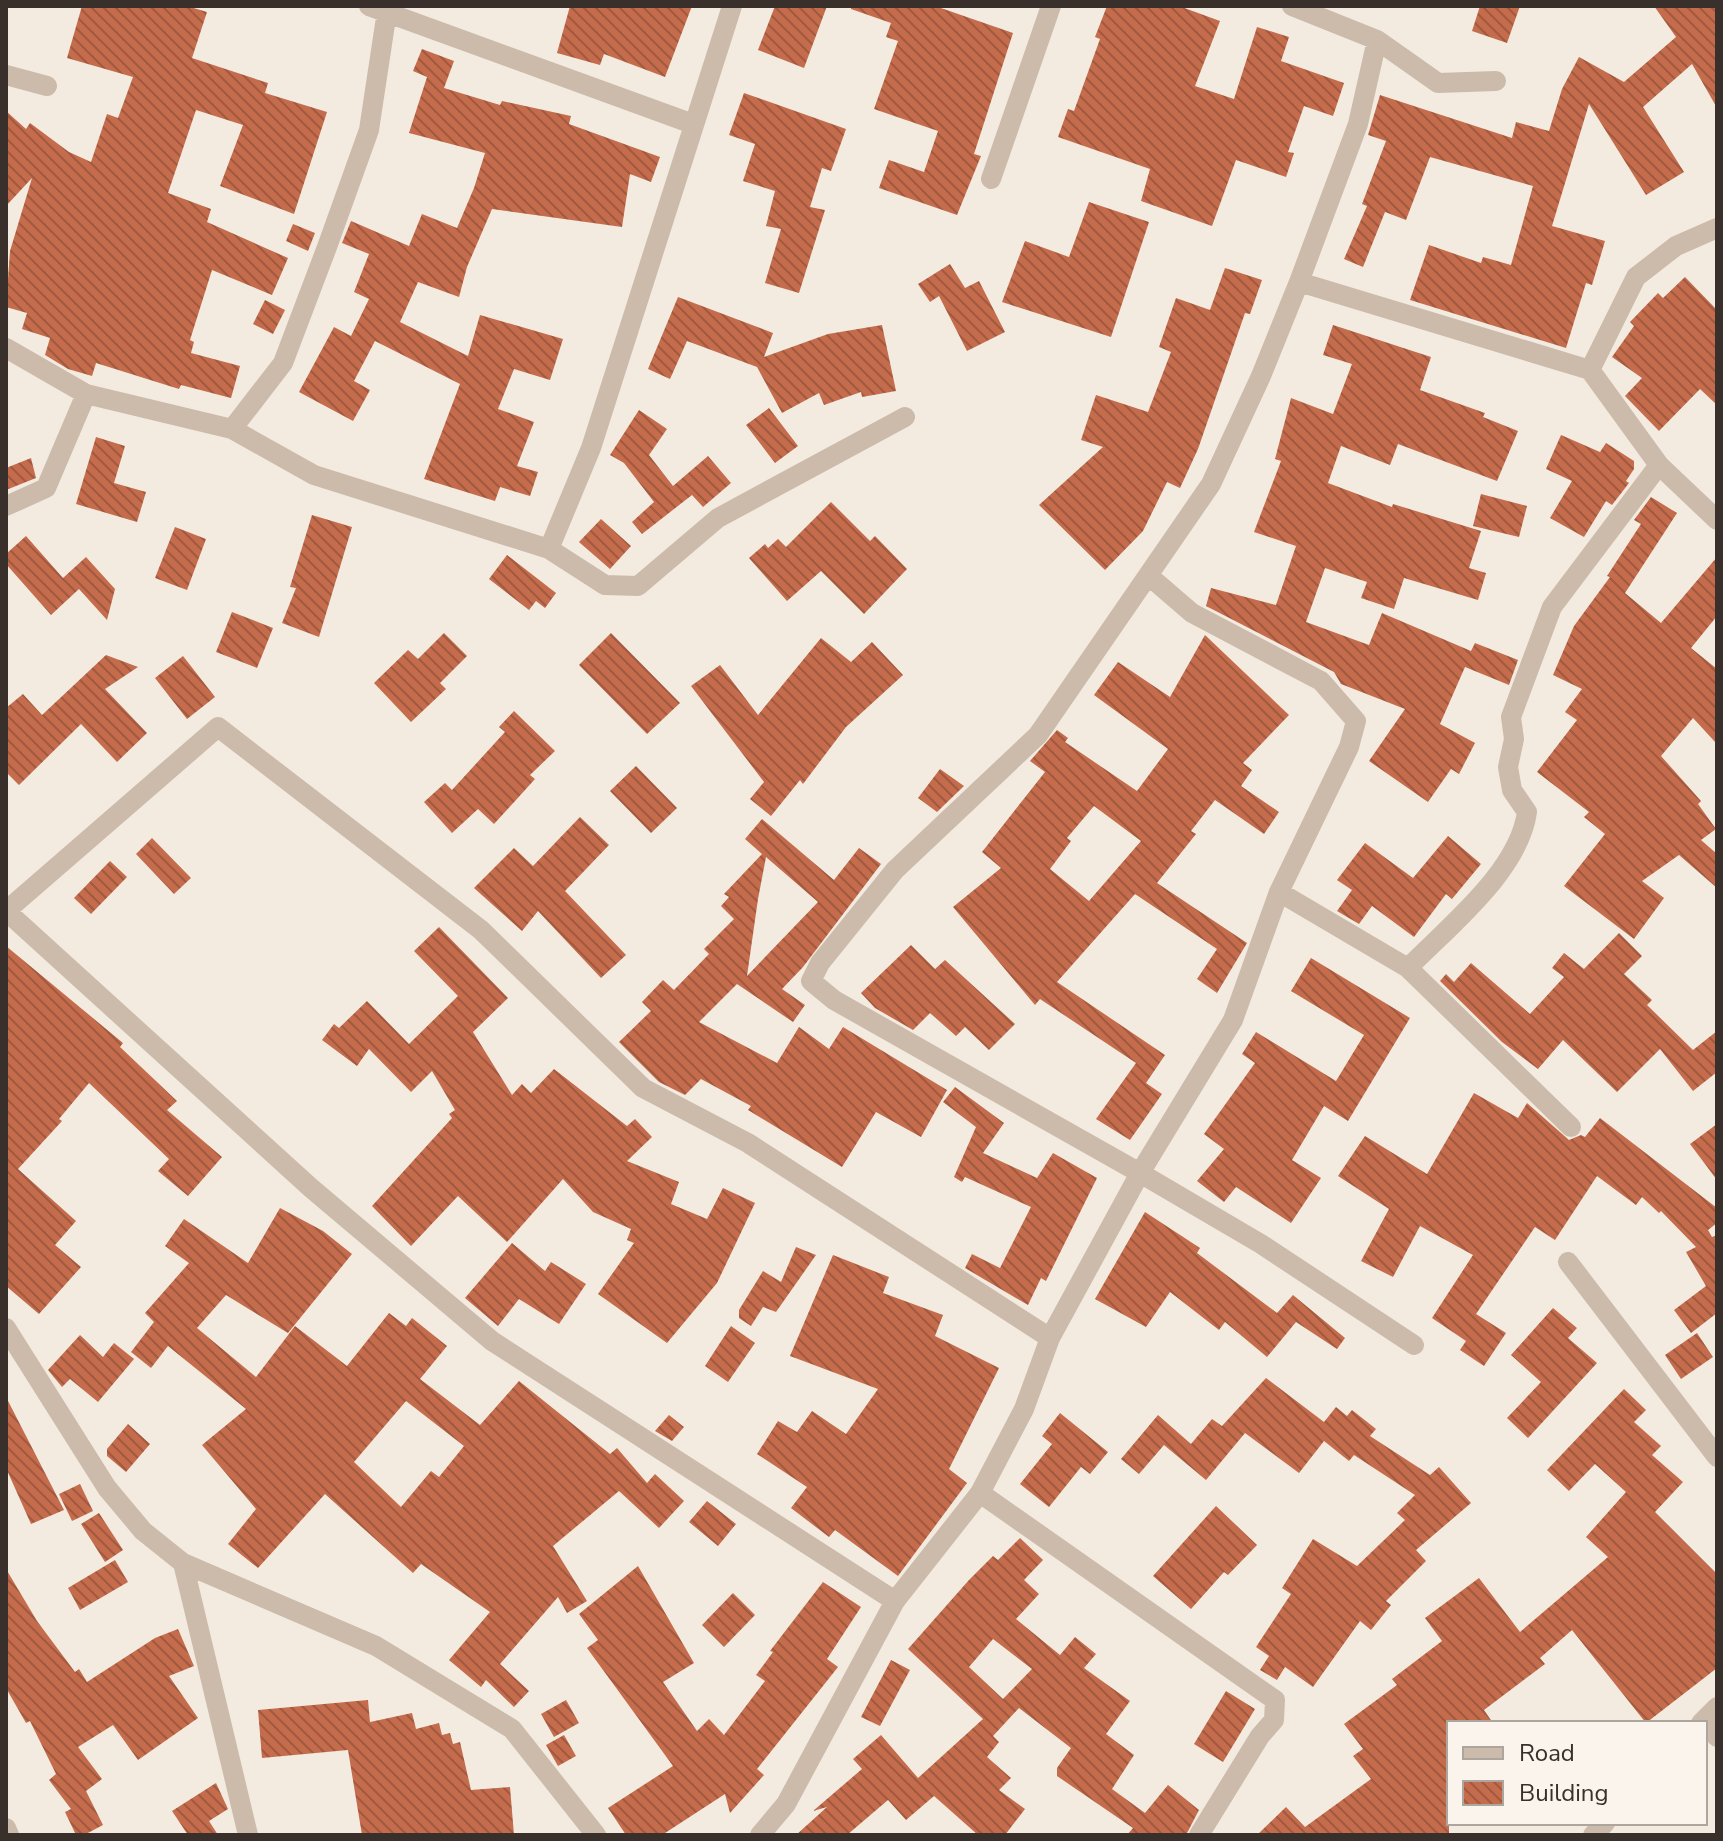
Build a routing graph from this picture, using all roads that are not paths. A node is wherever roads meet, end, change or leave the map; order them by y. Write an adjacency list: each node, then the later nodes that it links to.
1 (732, 6): 9 (street)
2 (1051, 6): 10 (street)
3 (1292, 6): 5 (street)
4 (378, 9): 9 (street); 17 (street)
5 (1377, 40): 7 (street); 12 (street)
6 (6, 75): 8 (street)
7 (1496, 81)
8 (47, 86)
9 (693, 124): 21 (street)
10 (991, 179)
11 (1717, 228): 14 (street)
12 (1299, 282): 14 (street); 22 (street)
13 (6, 348): 15 (street)
14 (1590, 370): 18 (street)
15 (86, 394): 17 (street); 19 (street)
16 (905, 417): 21 (street)
17 (232, 429): 21 (street)
18 (1659, 465): 20 (street); 25 (street)
19 (6, 506)
20 (1717, 520)
21 (549, 549)
22 (1149, 576): 23 (street); 27 (street)
23 (1279, 892): 25 (street); 27 (street)
24 (6, 911): 30 (street); 35 (street)
25 (1408, 968): 26 (street)
26 (1571, 1127)
27 (1140, 1173): 30 (street); 31 (street)
28 (1568, 1262): 32 (street)
29 (6, 1328): 34 (street)
30 (1050, 1338): 33 (street)
31 (1414, 1345)
32 (1717, 1457)
33 (980, 1493): 35 (street); 41 (street)
34 (183, 1563): 38 (street); 39 (street)
35 (895, 1601): 40 (street)
36 (6, 1828): 37 (street)
37 (9, 1835)
38 (248, 1835)
39 (596, 1835)
40 (760, 1835)
41 (1199, 1835)

